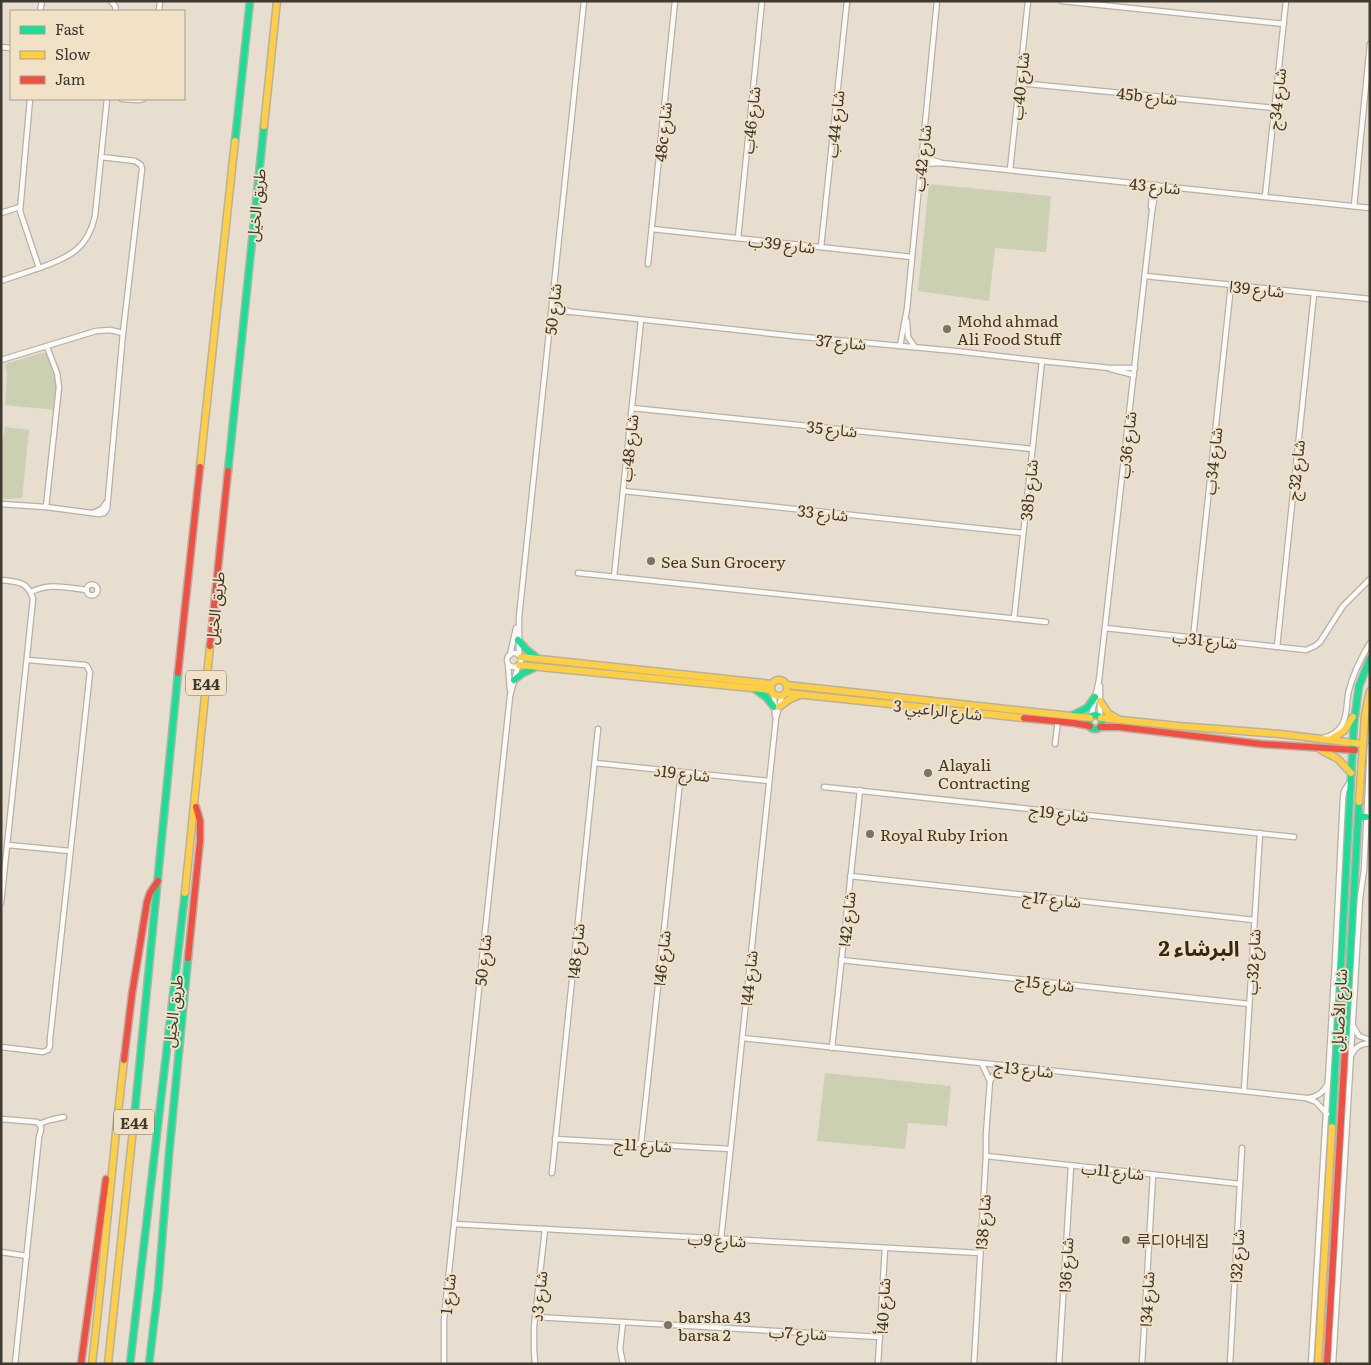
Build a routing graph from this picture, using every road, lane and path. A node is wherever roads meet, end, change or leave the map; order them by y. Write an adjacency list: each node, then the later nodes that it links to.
1 (250, 1): 119 (main road, طريق الخيل / E44)
2 (277, 1): 111 (main road, طريق الخيل / E44)
3 (584, 1): 41 (street, شارع 50)
4 (675, 1): 30 (street, 48c شارع)
5 (762, 1): 31 (street, شارع 46ب)
6 (847, 1): 32 (street, شارع 44ب)
7 (937, 1): 20 (street, شارع 42ب)
8 (1028, 1): 13 (street, شارع 40ب)
9 (1062, 1): 11 (street)
10 (1286, 1): 11 (street, شارع 34ج)
11 (1284, 24): 16 (street, شارع 34ج)
12 (1370, 44): 17 (street)
13 (1019, 82): 16 (street, 45b شارع); 23 (street, شارع 40ب)
14 (30, 100): 27 (street)
15 (107, 100): 19 (street)
16 (1274, 108): 25 (street, شارع 34ج)
17 (1362, 118): 18 (street); 26 (street)
18 (1370, 119)
19 (101, 157): 35 (street); 44 (street)
20 (922, 157): 21 (street, شارع 43); 22 (street, شارع 42ب)
21 (941, 163): 22 (street, شارع 43); 23 (street, شارع 43)
22 (921, 164): 33 (street, شارع 42ب)
23 (1010, 170): 24 (street, شارع 43)
24 (1155, 185): 25 (street, شارع 43); 36 (street, شارع 36ب)
25 (1265, 197): 26 (street, شارع 43)
26 (1354, 206): 28 (street, شارع 43)
27 (20, 207): 29 (street); 35 (street)
28 (1370, 208)
29 (1, 213)
30 (652, 229): 31 (street, شارع 39ب); 34 (street, 48c شارع)
31 (738, 238): 32 (street, شارع 39ب)
32 (821, 247): 33 (street, شارع 39ب)
33 (912, 257): 42 (street, شارع 42ب)
34 (648, 264)
35 (39, 268): 37 (street)
36 (1145, 276): 38 (street, شارع 39ا); 51 (street, شارع 36ب)
37 (1, 281)
38 (1231, 285): 39 (street, شارع 39ا); 69 (street, شارع 34ب)
39 (1314, 294): 40 (street, شارع 39ا); 72 (street, شارع 32ج)
40 (1370, 299)
41 (552, 310): 43 (street, شارع 37); 65 (street, شارع 50)
42 (906, 314): 46 (street, شارع 42ب); 47 (street, شارع 42ب)
43 (642, 320): 46 (street, شارع 37); 53 (street, شارع 48ب)
44 (123, 333): 45 (street); 57 (street)
45 (47, 346): 48 (street); 57 (street)
46 (900, 346): 47 (street, شارع 37)
47 (915, 347): 49 (street, شارع 37)
48 (1, 360)
49 (1042, 362): 50 (street, شارع 37); 54 (street, 38b شارع)
50 (1110, 368): 51 (street, شارع 37); 52 (street, شارع 37)
51 (1135, 368): 52 (street, شارع 36ب)
52 (1134, 375): 68 (street, شارع 36ب)
53 (632, 408): 54 (street, شارع 35); 55 (street, شارع 48ب)
54 (1032, 449): 58 (street, 38b شارع)
55 (623, 491): 58 (street, شارع 33); 60 (street, شارع 48ب)
56 (1, 504): 57 (street)
57 (46, 507)
58 (1023, 533): 66 (street, 38b شارع)
59 (578, 573): 60 (street)
60 (614, 577): 66 (street)
61 (1370, 579): 72 (street, شارع 31ب)
62 (1, 580): 64 (street)
63 (86, 590): 64 (street)
64 (31, 592): 76 (street)
65 (518, 617): 70 (street, شارع 50); 73 (street, شارع 50)
66 (1014, 619): 67 (street)
67 (1046, 622)
68 (1105, 628): 69 (street, شارع 31ب); 88 (street, شارع 36ب)
69 (1193, 638): 72 (street, شارع 31ب)
70 (518, 640): 74 (street, شارع 50); 77 (main road)
71 (1370, 643): 99 (street)
72 (1277, 647)
73 (510, 655): 74 (street); 78 (street)
74 (520, 656): 77 (main road); 79 (street)
75 (1370, 659): 90 (main road, شارع الأصايل)
76 (28, 660): 116 (street); 117 (street)
77 (539, 663): 79 (main road); 80 (main road); 82 (main road); 83 (main road)
78 (508, 664): 79 (street); 87 (street, شارع 50)
79 (519, 666): 80 (street, شارع 50)
80 (514, 680): 87 (street, شارع 50)
81 (787, 685): 83 (main road); 85 (main road); 91 (main road, شارع الراعبي 3)
82 (755, 689): 83 (main road); 89 (main road)
83 (772, 690): 85 (main road); 89 (street, شارع 44ا)
84 (1370, 691): 103 (main road, شارع الأصايل)
85 (784, 694): 86 (main road, شارع الراعبي 3); 89 (street, شارع 44ا)
86 (803, 694): 89 (main road); 94 (main road, شارع الراعبي 3)
87 (510, 696): 155 (street, شارع 50)
88 (1097, 699): 91 (main road); 92 (street, شارع 36ب); 93 (street, شارع 36ب); 95 (main road)
89 (777, 707): 108 (street, شارع 44ا)
90 (1354, 715): 100 (main road); 102 (main road, شارع الأصايل)
91 (1072, 716): 92 (main road, شارع الراعبي 3)
92 (1090, 717): 93 (main road); 96 (main road)
93 (1100, 717): 95 (main road); 97 (main road)
94 (1058, 721): 96 (main road, شارع الراعبي 3); 101 (street)
95 (1121, 721): 99 (main road)
96 (1090, 726): 97 (main road)
97 (1100, 727): 104 (main road)
98 (598, 729): 105 (street, شارع 48ا)
99 (1322, 739): 100 (main road)
100 (1329, 740): 102 (main road)
101 (1055, 744)
102 (1352, 747): 103 (main road); 104 (main road); 107 (main road, شارع الأصايل)
103 (1365, 747): 112 (main road, شارع الأصايل); 113 (street)
104 (1312, 748): 107 (main road)
105 (595, 763): 106 (street, شارع 19د); 145 (street, شارع 48ا)
106 (681, 772): 108 (street, شارع 19د); 146 (street, شارع 46ا)
107 (1351, 773): 124 (main road, شارع الأصايل)
108 (769, 781): 127 (street, شارع 44ا)
109 (824, 786): 110 (street, شارع 19ج)
110 (860, 790): 114 (street, شارع 19ج); 118 (street, شارع 42ا)
111 (194, 802): 167 (main road); 172 (main road, طريق الخيل / E44)
112 (1358, 817): 113 (main road); 122 (main road, شارع الأصايل)
113 (1366, 817): 122 (street)
114 (1260, 833): 115 (street, شارع 19ج); 121 (street, شارع 32ب)
115 (1294, 837)
116 (8, 844): 117 (street); 120 (street)
117 (70, 851): 129 (street)
118 (850, 876): 121 (street, شارع 17ج); 123 (street, شارع 42ا)
119 (158, 881): 150 (main road); 171 (main road, طريق الخيل / E44)
120 (1, 903)
121 (1254, 920): 125 (street, شارع 32ب)
122 (1354, 940): 126 (street); 134 (main road, شارع الأصايل)
123 (842, 960): 125 (street, شارع 15ج); 130 (street, شارع 42ا)
124 (1338, 962): 136 (street); 163 (main road, شارع الأصايل)
125 (1249, 1004): 137 (street, شارع 32ب)
126 (1353, 1023): 128 (street); 131 (street)
127 (742, 1038): 130 (street, شارع 13ج); 148 (street, شارع 44ا)
128 (1370, 1041): 131 (street)
129 (1, 1047)
130 (832, 1048): 132 (street, شارع 13ج)
131 (1350, 1060): 134 (street); 186 (street)
132 (982, 1064): 133 (street, شارع 13ج); 135 (street, شارع 38ا)
133 (1000, 1065): 135 (street, شارع 38ا); 137 (street, شارع 13ج)
134 (1343, 1079): 185 (main road, شارع الأصايل)
135 (990, 1081): 149 (street, شارع 38ا)
136 (1328, 1082): 138 (street); 139 (street)
137 (1244, 1092): 138 (street, شارع 13ج)
138 (1306, 1098): 139 (street)
139 (1326, 1114): 162 (street)
140 (64, 1117): 143 (street)
141 (1, 1119): 142 (street)
142 (30, 1122): 143 (street); 144 (street)
143 (39, 1124): 144 (street)
144 (39, 1137): 161 (street)
145 (555, 1139): 146 (street, شارع 11ج); 152 (street, شارع 48ا)
146 (641, 1144): 148 (street, شارع 11ج)
147 (1242, 1148): 154 (street, شارع 32ا)
148 (730, 1149): 157 (street, شارع 44ا)
149 (986, 1156): 151 (street, شارع 11ب); 160 (street, شارع 38ا)
150 (113, 1162): 169 (main road); 170 (main road)
151 (1071, 1166): 153 (street, شارع 11ب); 180 (street, شارع 36ا)
152 (552, 1173)
153 (1153, 1174): 154 (street, شارع 11ب); 181 (street, شارع 34ا)
154 (1240, 1184): 182 (street, شارع 32ا)
155 (454, 1224): 156 (street, شارع 9ب); 175 (street, شارع 1)
156 (545, 1229): 157 (street, شارع 9ب); 164 (street, شارع 3د)
157 (721, 1239): 158 (street, شارع 9ب)
158 (885, 1248): 160 (street, شارع 9ب); 166 (street, شارع 40أ)
159 (1, 1252): 161 (street)
160 (980, 1253): 179 (street, شارع 38ا)
161 (27, 1256): 168 (street)
162 (1318, 1273): 163 (main road); 183 (street)
163 (1324, 1285): 184 (main road, شارع الأصايل)
164 (536, 1317): 165 (street, شارع 7ب); 176 (street, شارع 3د)
165 (622, 1322): 166 (street, شارع 7ب); 177 (street)
166 (880, 1337): 178 (street, شارع 40أ)
167 (150, 1349): 173 (main road); 174 (main road)
168 (15, 1364)
169 (81, 1364)
170 (92, 1364)
171 (108, 1364)
172 (130, 1364)
173 (148, 1364)
174 (154, 1364)
175 (444, 1364)
176 (535, 1364)
177 (623, 1364)
178 (878, 1364)
179 (974, 1364)
180 (1059, 1364)
181 (1142, 1364)
182 (1230, 1364)
183 (1311, 1364)
184 (1318, 1364)
185 (1327, 1364)
186 (1333, 1364)

